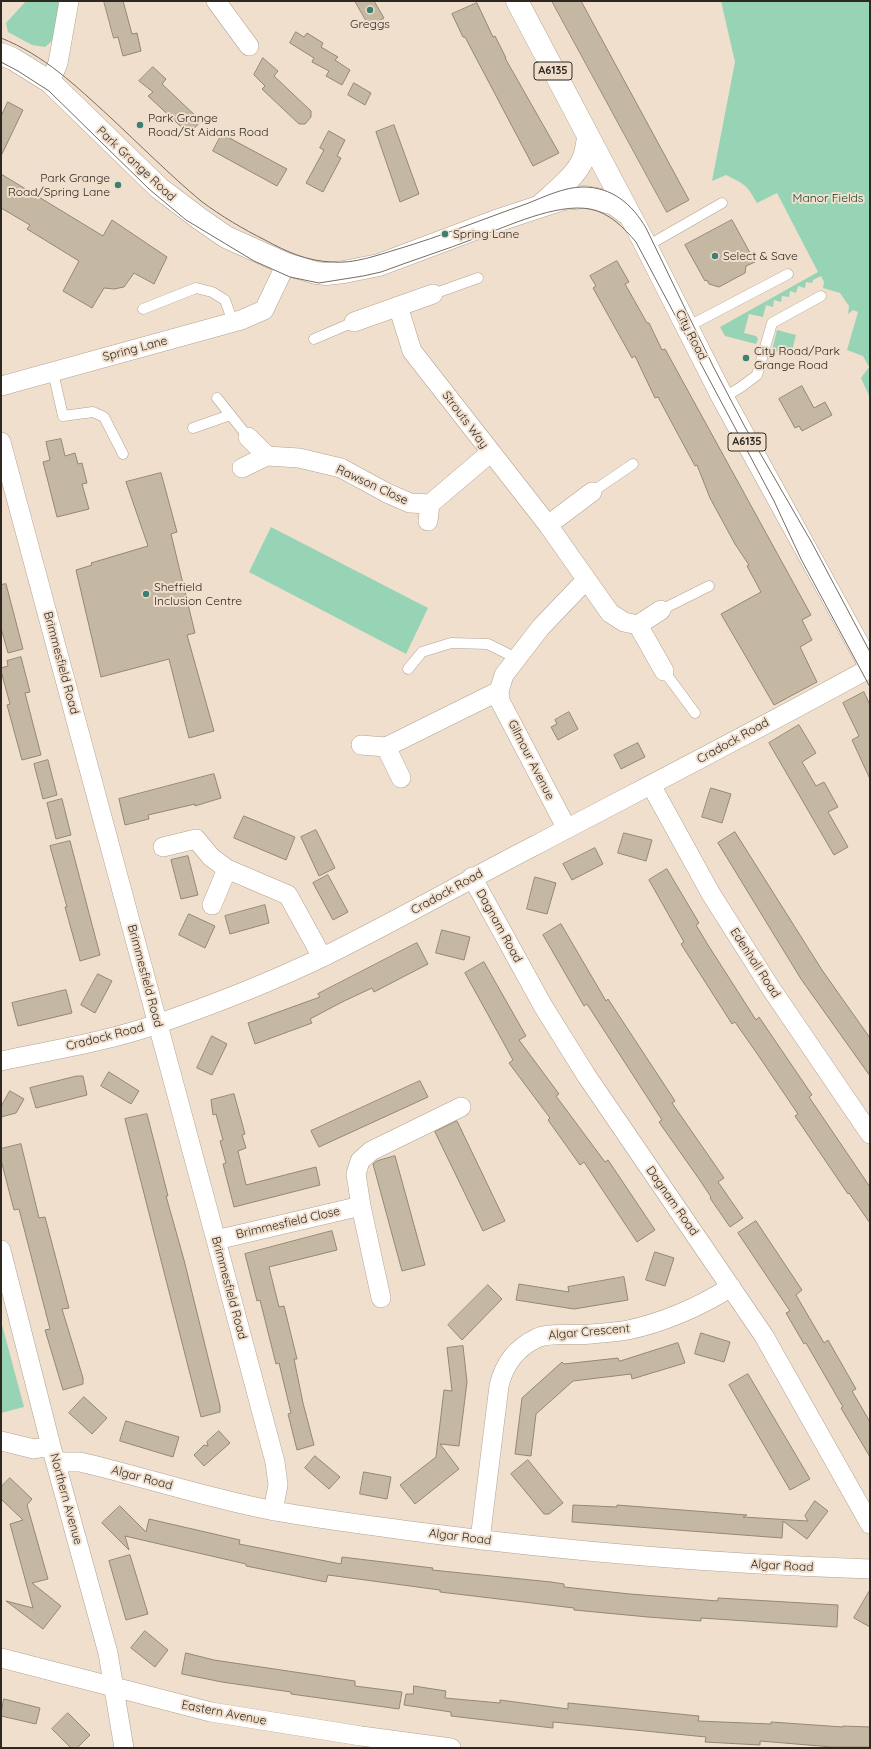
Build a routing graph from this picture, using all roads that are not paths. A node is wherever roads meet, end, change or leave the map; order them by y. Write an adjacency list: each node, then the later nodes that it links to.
1 (69, 1): 6 (street)
2 (216, 1): 4 (street)
3 (516, 1): 7 (main road, City Road / A6135)
4 (249, 46)
5 (1, 54): 6 (main road, Park Grange Road)
6 (50, 82): 12 (main road, Park Grange Road)
7 (588, 138): 9 (main road); 10 (main road, City Road / A6135)
8 (722, 203): 11 (lane)
9 (540, 206): 10 (main road); 12 (main road)
10 (629, 215): 11 (main road, City Road / A6135)
11 (647, 246): 21 (main road, City Road / A6135)
12 (294, 267): 19 (street, Spring Lane)
13 (788, 274): 21 (lane)
14 (478, 278): 15 (lane)
15 (433, 294): 17 (street)
16 (822, 296): 26 (lane)
17 (398, 306): 20 (street); 31 (street, Strouts Way)
18 (143, 309): 19 (lane)
19 (233, 322): 23 (street, Spring Lane)
20 (354, 322): 22 (lane)
21 (687, 327): 26 (main road, City Road / A6135)
22 (314, 339)
23 (53, 372): 24 (street, Spring Lane); 32 (lane)
24 (1, 386)
25 (217, 398): 27 (lane)
26 (723, 398): 43 (main road, City Road / A6135)
27 (230, 415): 28 (lane); 29 (lane)
28 (193, 428)
29 (248, 437): 33 (street)
30 (1, 442): 58 (street, Brimmesfield Road)
31 (490, 453): 33 (street, Rawson Close); 37 (street, Strouts Way)
32 (124, 454)
33 (267, 456): 35 (street, Rawson Close)
34 (633, 464): 36 (lane)
35 (242, 468)
36 (592, 492): 37 (street)
37 (548, 525): 38 (street, Strouts Way)
38 (586, 580): 41 (street, Strouts Way); 42 (street)
39 (709, 586): 40 (lane)
40 (661, 610): 41 (street)
41 (638, 625): 45 (street)
42 (516, 658): 44 (lane); 46 (street)
43 (870, 667): 51 (street, Cradock Road)
44 (408, 669)
45 (664, 671): 47 (lane)
46 (498, 691): 49 (street); 52 (street, Gilmour Avenue)
47 (695, 713)
48 (361, 745): 49 (street)
49 (386, 747): 50 (street)
50 (401, 778)
51 (651, 785): 52 (street, Cradock Road); 61 (street, Edenhall Road)
52 (567, 828): 55 (street, Cradock Road)
53 (163, 847): 54 (street)
54 (227, 869): 56 (street); 57 (street)
55 (472, 878): 57 (street, Cradock Road); 65 (street, Dagnam Road)
56 (212, 905)
57 (322, 957): 58 (street, Cradock Road)
58 (158, 1024): 59 (street, Cradock Road); 63 (street, Brimmesfield Road)
59 (1, 1061)
60 (461, 1106): 62 (street)
61 (870, 1134)
62 (361, 1206): 63 (street, Brimmesfield Close); 66 (street)
63 (216, 1240): 70 (street, Brimmesfield Road)
64 (1, 1250): 68 (street, Northern Avenue)
65 (731, 1287): 71 (street, Dagnam Road); 72 (street, Algar Crescent)
66 (381, 1298)
67 (1, 1441): 68 (street)
68 (51, 1446): 69 (street, Northern Avenue)
69 (56, 1464): 70 (street, Algar Road); 75 (street, Northern Avenue)
70 (273, 1511): 72 (street, Algar Road)
71 (870, 1524)
72 (480, 1540): 73 (street, Algar Road)
73 (870, 1569)
74 (1, 1658): 75 (street, Eastern Avenue)
75 (112, 1685): 76 (street, Northern Avenue); 77 (street, Eastern Avenue)
76 (124, 1748)
77 (451, 1748)

